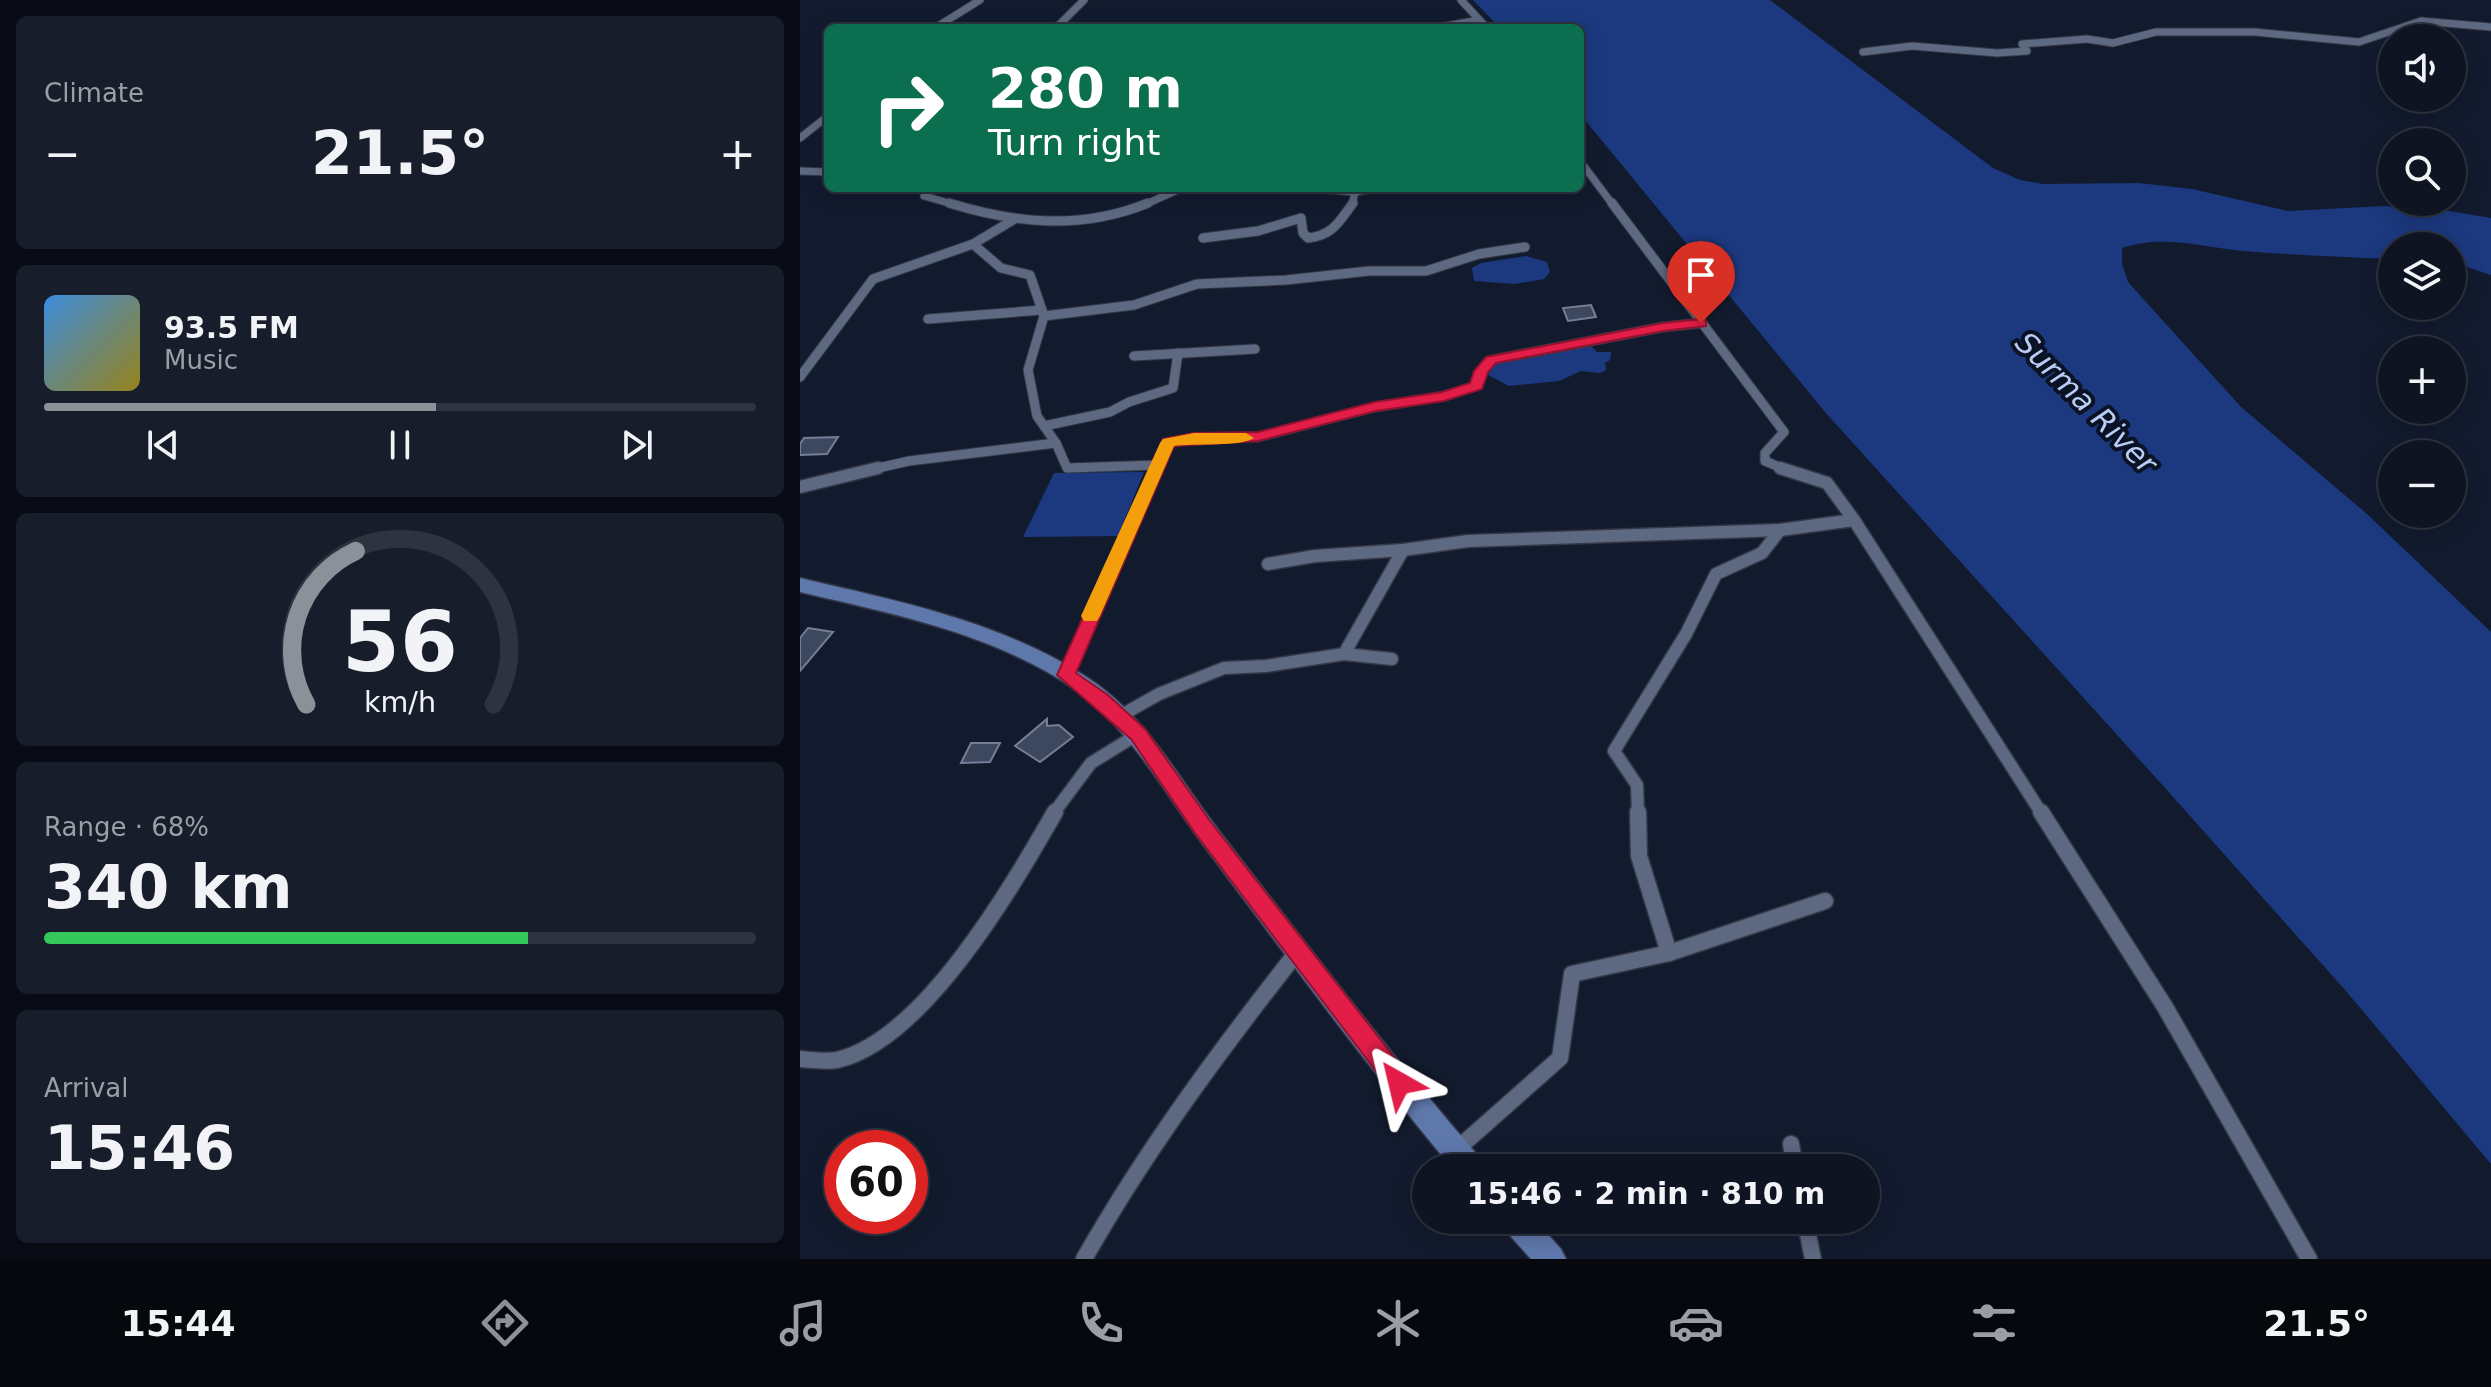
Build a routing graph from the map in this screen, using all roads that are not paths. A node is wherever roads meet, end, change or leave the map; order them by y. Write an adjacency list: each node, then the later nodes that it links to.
1 (980, 0): 5 (street)
2 (1084, 0): 6 (street)
3 (1461, 0): 4 (street)
4 (1479, 20): 7 (street); 8 (street)
5 (941, 24)
6 (1060, 24)
7 (1457, 24)
8 (1483, 24)
9 (2491, 27): 10 (street)
10 (1863, 52)
11 (824, 119): 12 (street)
12 (800, 138)
13 (1584, 166): 25 (street)
14 (800, 171): 15 (street)
15 (824, 172)
16 (925, 192): 19 (street)
17 (1175, 192): 19 (street)
18 (1355, 192): 20 (street)
19 (1013, 220): 21 (street)
20 (1203, 238)
21 (973, 244): 23 (street); 29 (street)
22 (1525, 247): 23 (street)
23 (1043, 313): 24 (street); 30 (street)
24 (928, 319)
25 (1701, 323): 32 (street); 34 (street)
26 (1255, 349): 27 (street)
27 (1178, 353): 28 (street); 30 (street)
28 (1134, 356)
29 (800, 377)
30 (1044, 426): 31 (street)
31 (1056, 443): 32 (street); 33 (street)
32 (1158, 465): 41 (street)
33 (800, 487)
34 (1854, 520): 35 (street); 57 (street)
35 (1780, 530): 36 (street); 46 (street)
36 (1403, 550): 37 (street); 39 (street)
37 (1268, 564)
38 (800, 585): 41 (main road)
39 (1344, 654): 40 (street); 42 (street)
40 (1392, 659)
41 (1066, 675): 42 (main road)
42 (1120, 716): 43 (main road)
43 (1138, 734): 45 (main road); 47 (street)
44 (1825, 901): 46 (street)
45 (1298, 951): 49 (main road); 54 (street)
46 (1669, 953): 50 (street)
47 (800, 1059)
48 (1791, 1144): 51 (street)
49 (1459, 1154)
50 (1468, 1154)
51 (1793, 1154)
52 (1528, 1234): 55 (main road)
53 (1808, 1234): 56 (street)
54 (1084, 1259)
55 (1551, 1259)
56 (1813, 1259)
57 (2309, 1259)

